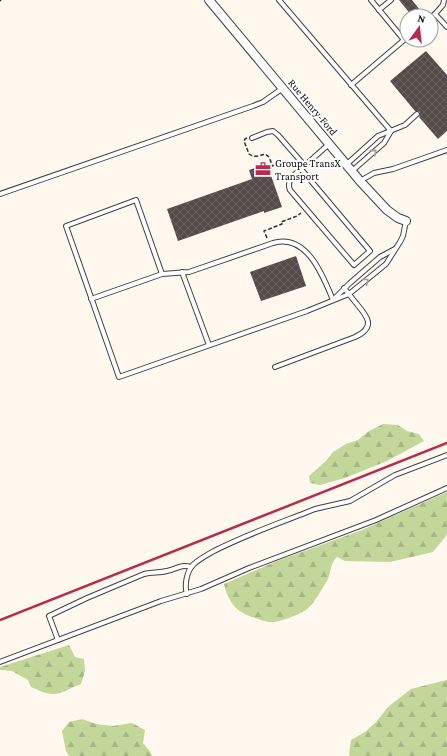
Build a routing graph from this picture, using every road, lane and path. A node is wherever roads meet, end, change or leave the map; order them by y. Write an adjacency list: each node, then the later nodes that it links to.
1 (209, 0): 13 (street, Rue Henry-Ford)
2 (279, 0): 12 (lane)
3 (371, 0): 6 (lane)
4 (391, 0): 6 (lane)
5 (444, 0): 7 (lane)
6 (379, 10): 10 (lane)
7 (439, 10)
8 (439, 18): 9 (lane)
9 (447, 27)
10 (399, 31)
11 (399, 45): 12 (lane)
12 (351, 85): 15 (lane)
13 (283, 88): 17 (street, Rue Henry-Ford); 27 (lane)
14 (417, 114): 15 (lane)
15 (391, 131): 19 (lane); 25 (lane, one-way to 15)
16 (250, 138): 20 (path); 21 (lane)
17 (330, 144): 19 (street, Rue Henry-Ford); 21 (lane)
18 (447, 150): 26 (lane)
19 (346, 164): 25 (street, Rue Henry-Ford)
20 (272, 166): 22 (path); 24 (path)
21 (305, 166): 23 (lane)
22 (268, 167)
23 (301, 169): 23 (lane)
24 (294, 170)
25 (352, 171): 26 (street, Rue Henry-Ford)
26 (360, 181): 29 (street, Rue Henry-Ford)
27 (0, 194)
28 (297, 216): 30 (path)
29 (406, 221): 31 (lane)
30 (269, 244): 32 (lane); 37 (lane)
31 (395, 249): 34 (lane); 35 (lane, one-way to 31)
32 (182, 272): 33 (lane); 38 (lane)
33 (162, 274): 36 (lane); 36 (lane)
34 (344, 288): 35 (lane); 37 (lane)
35 (349, 294): 37 (lane); 39 (lane)
36 (91, 299): 38 (lane)
37 (333, 300): 38 (lane)
38 (209, 345)
39 (274, 367)
40 (447, 455): 42 (lane)
41 (447, 488): 43 (lane)
42 (191, 567): 43 (lane); 44 (lane)
43 (187, 594): 44 (lane)
44 (58, 640): 45 (lane)
45 (0, 662)

